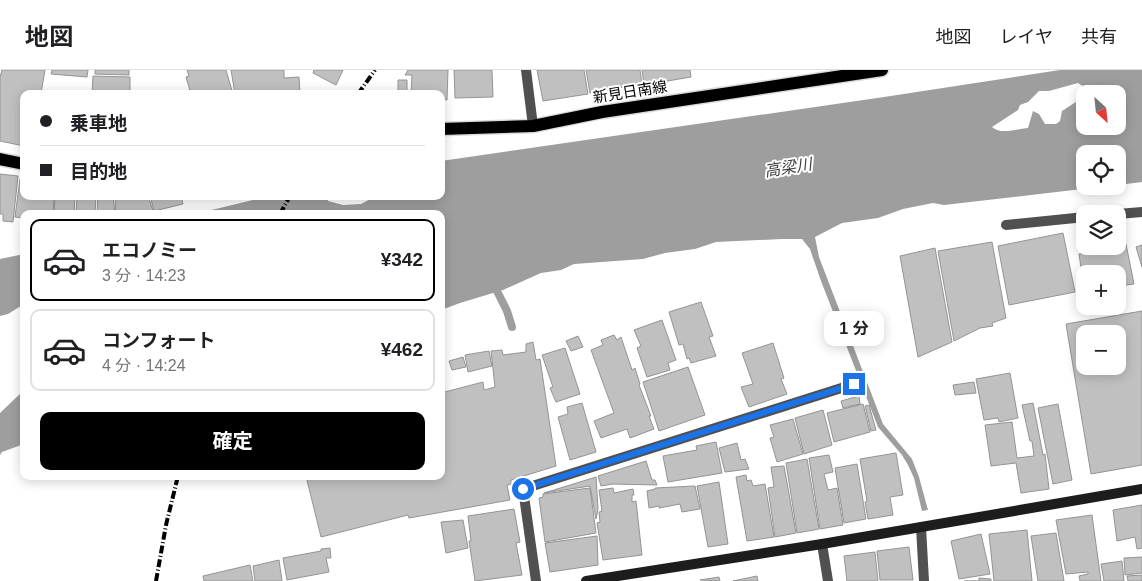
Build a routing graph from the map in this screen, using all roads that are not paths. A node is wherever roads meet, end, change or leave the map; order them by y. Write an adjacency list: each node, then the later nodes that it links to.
1 (526, 70): 3 (street)
2 (882, 70): 3 (main road, 新見日南線)
3 (533, 126): 4 (main road, 新見日南線)
4 (445, 130)
5 (0, 158): 6 (main road)
6 (20, 163)
7 (1142, 212): 8 (street)
8 (1126, 213)
9 (1076, 218): 10 (street)
10 (1006, 225)
11 (854, 384): 15 (street)
12 (1142, 489): 13 (street)
13 (921, 527): 14 (street); 18 (street)
14 (822, 544): 16 (street); 17 (street)
15 (536, 581)
16 (586, 581)
17 (828, 581)
18 (924, 581)

